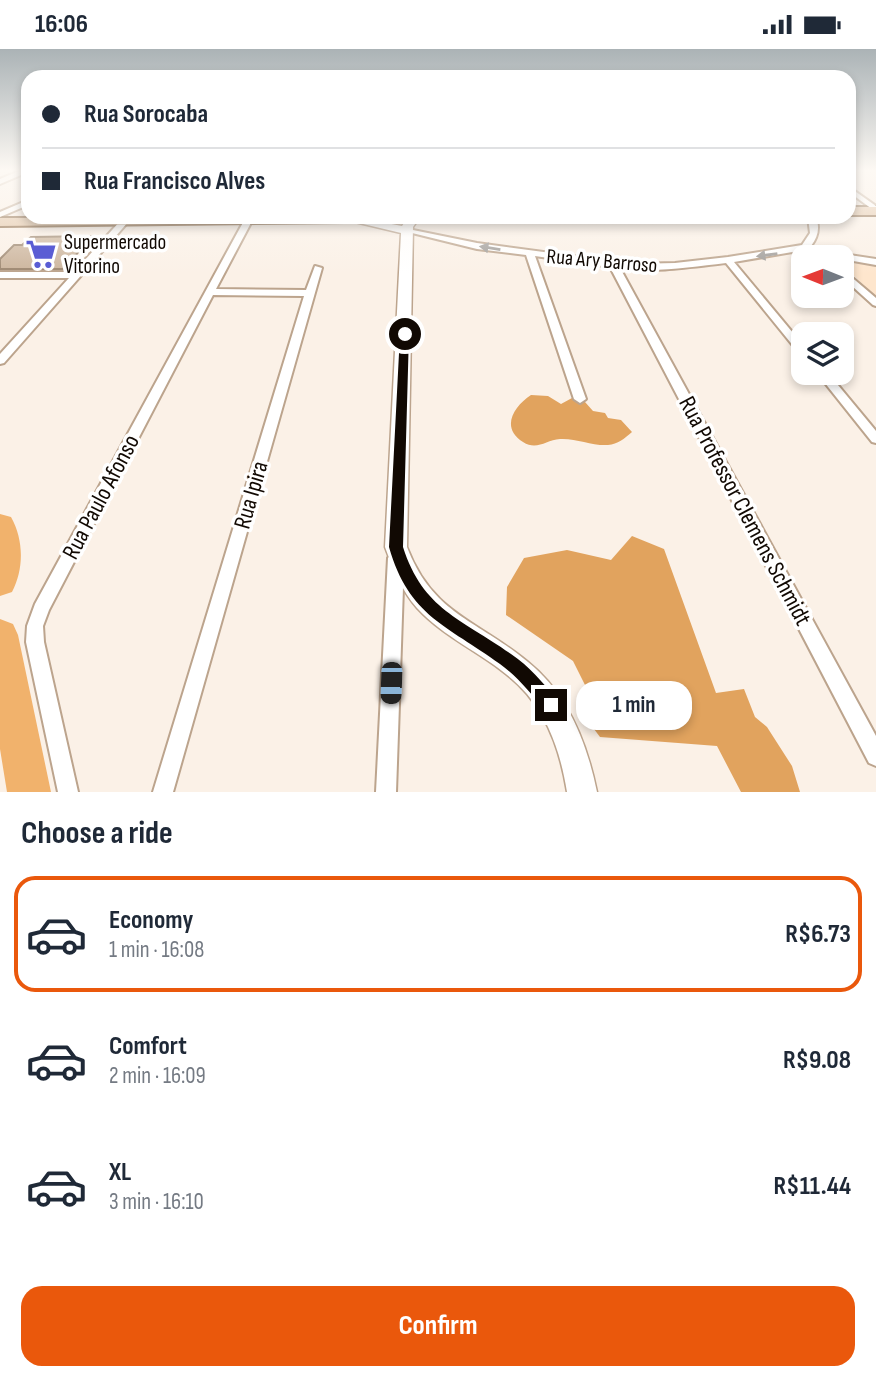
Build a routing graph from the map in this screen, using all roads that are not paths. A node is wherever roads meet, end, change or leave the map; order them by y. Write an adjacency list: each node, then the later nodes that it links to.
1 (21, 205): 4 (street)
2 (876, 210): 3 (main road)
3 (856, 211)
4 (0, 215)
5 (21, 221): 6 (main road)
6 (0, 222)
7 (122, 224): 20 (street)
8 (245, 224): 22 (street, Rua Paulo Afonso)
9 (411, 224): 13 (street, Rua Ary Barroso, one-way to 9); 30 (main road)
10 (814, 224): 11 (street)
11 (807, 245)
12 (791, 249): 15 (street, Rua Ary Barroso, one-way to 15)
13 (530, 254): 17 (street, Rua Ary Barroso); 28 (street)
14 (854, 259): 16 (street)
15 (728, 260): 17 (street, Rua Ary Barroso); 25 (street)
16 (876, 262)
17 (614, 265): 31 (street, Rua Professor Clemens Schmidt)
18 (318, 268): 23 (street, Rua Ipira)
19 (0, 275): 20 (street)
20 (77, 275): 26 (street)
21 (854, 283): 24 (street)
22 (210, 292): 23 (street); 32 (street, Rua Paulo Afonso)
23 (310, 293): 33 (street, Rua Ipira)
24 (876, 303)
25 (791, 336)
26 (0, 361)
27 (831, 385): 29 (street)
28 (580, 399)
29 (876, 439)
30 (396, 547): 34 (street); 35 (main road)
31 (876, 756)
32 (68, 792)
33 (163, 792)
34 (386, 792)
35 (582, 792)

